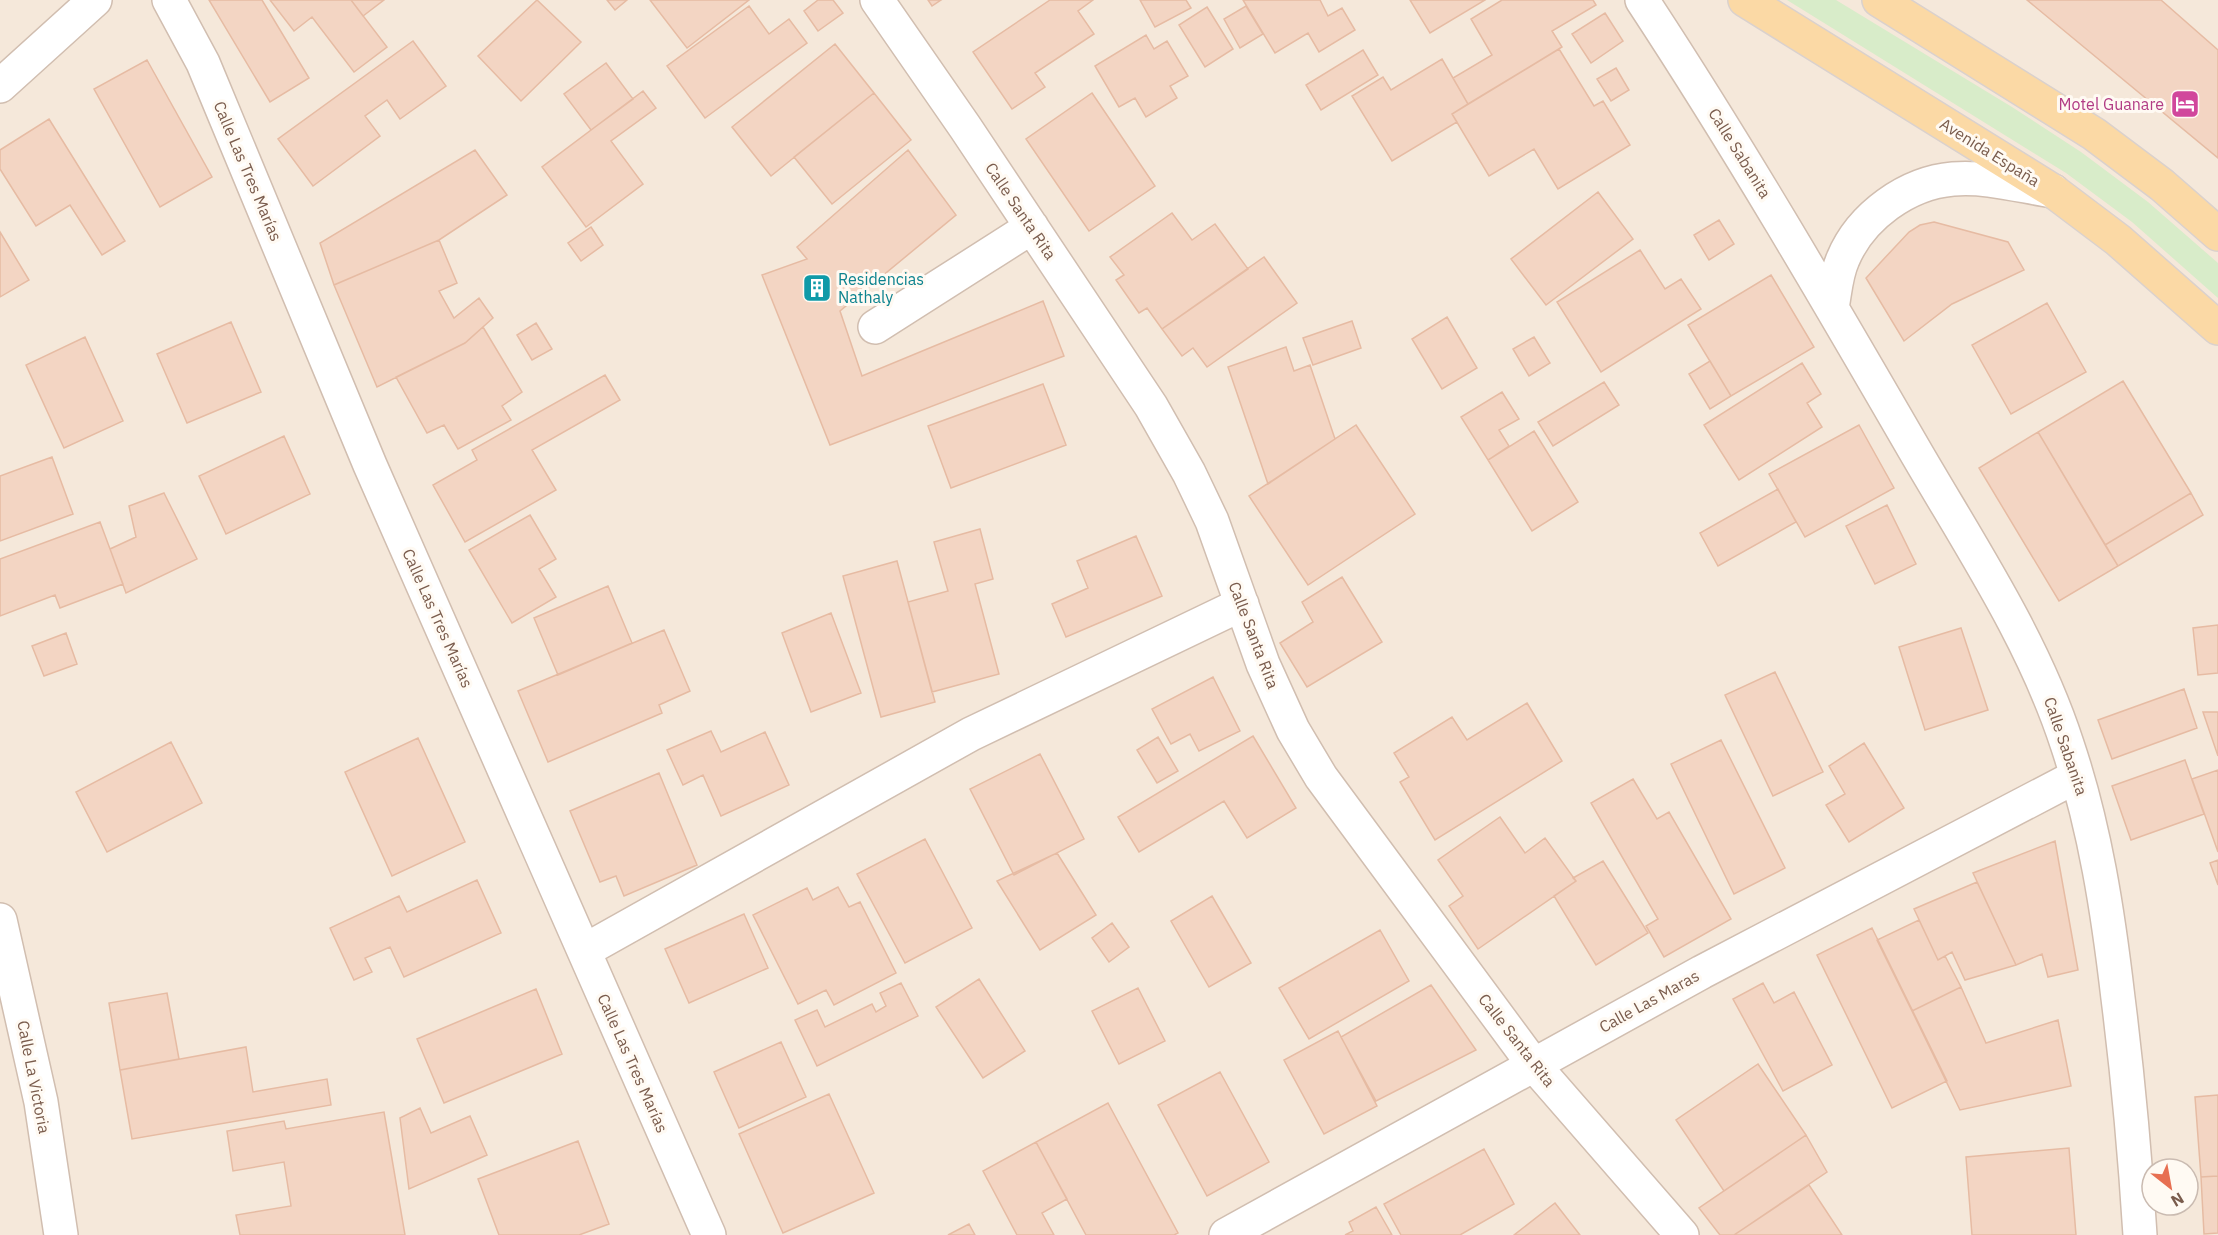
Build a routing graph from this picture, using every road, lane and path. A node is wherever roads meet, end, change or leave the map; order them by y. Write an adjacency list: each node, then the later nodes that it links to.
1 (95, 0): 7 (street)
2 (169, 0): 17 (street, Calle Las Tres Marías)
3 (877, 0): 9 (street, Calle Santa Rita)
4 (1642, 0): 11 (street, Calle Sabanita)
5 (1745, 0): 8 (main road, Avenida España)
6 (1880, 0): 10 (main road)
7 (0, 86)
8 (2053, 191): 11 (street); 13 (main road, Avenida España)
9 (1032, 227): 12 (street); 14 (street, Calle Santa Rita)
10 (2218, 234)
11 (1832, 308): 15 (street, Calle Sabanita)
12 (875, 327)
13 (2218, 328)
14 (1242, 604): 17 (street); 18 (street, Calle Santa Rita)
15 (2077, 776): 18 (street, Calle Las Maras); 23 (street, Calle Sabanita)
16 (0, 920): 19 (street, Calle La Victoria)
17 (584, 951): 20 (street, Calle Las Tres Marías)
18 (1533, 1064): 21 (street, Calle Las Maras); 22 (street, Calle Santa Rita)
19 (61, 1235)
20 (709, 1235)
21 (1226, 1235)
22 (1682, 1235)
23 (2140, 1235)

